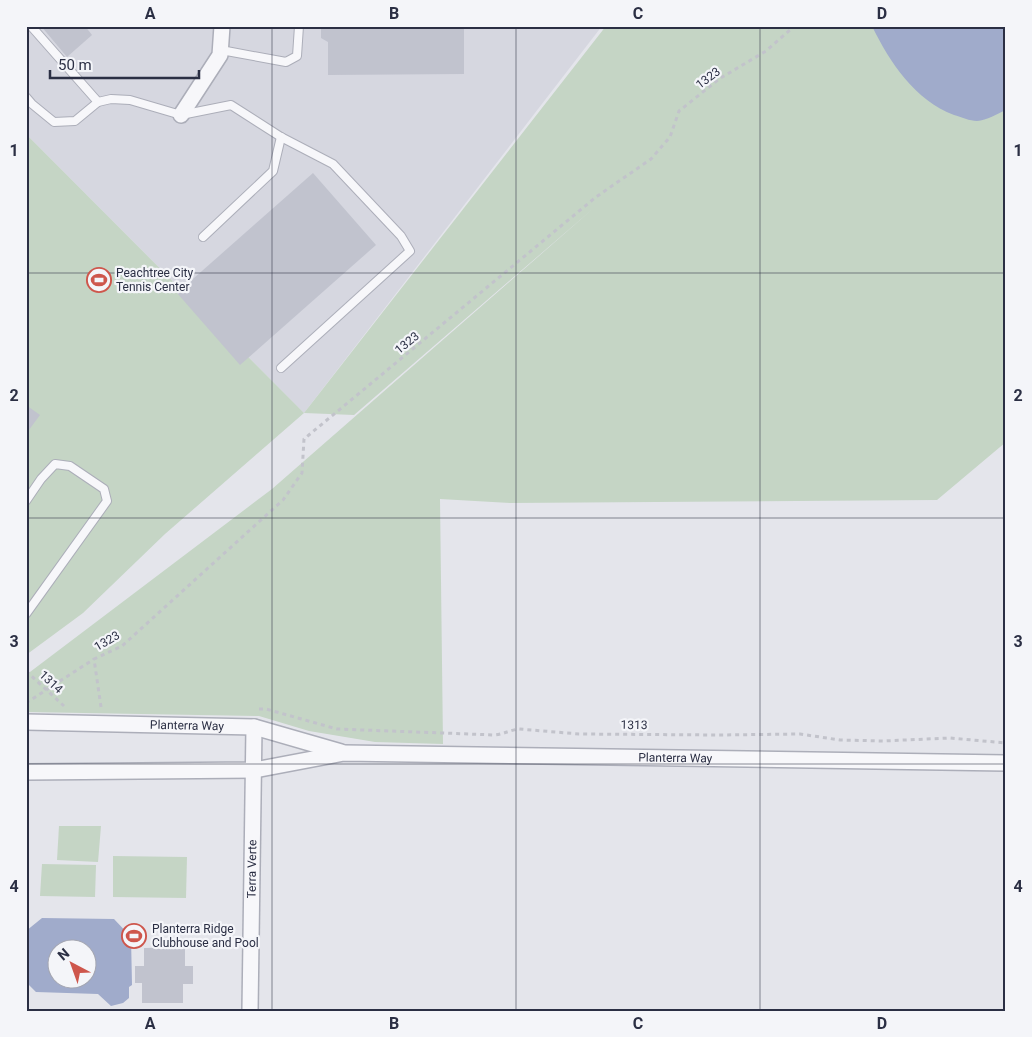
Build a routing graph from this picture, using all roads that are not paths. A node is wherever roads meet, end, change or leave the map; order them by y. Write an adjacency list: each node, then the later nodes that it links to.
1 (31, 26): 6 (lane)
2 (222, 26): 4 (street)
3 (299, 26): 4 (lane)
4 (221, 50): 7 (street)
5 (26, 97): 6 (lane)
6 (98, 102): 7 (lane)
7 (182, 115): 8 (lane)
8 (281, 137): 9 (lane); 10 (lane)
9 (203, 237)
10 (281, 368)
11 (26, 500): 12 (lane)
12 (26, 614)
13 (26, 722): 14 (street, Planterra Way)
14 (254, 727): 15 (street, Planterra Way); 17 (street, Terra Verte)
15 (344, 753): 16 (street, Planterra Way); 17 (street, Planterra Way)
16 (1006, 763)
17 (255, 770): 18 (street, Planterra Way); 19 (street, Terra Verte)
18 (26, 772)
19 (250, 1011)

